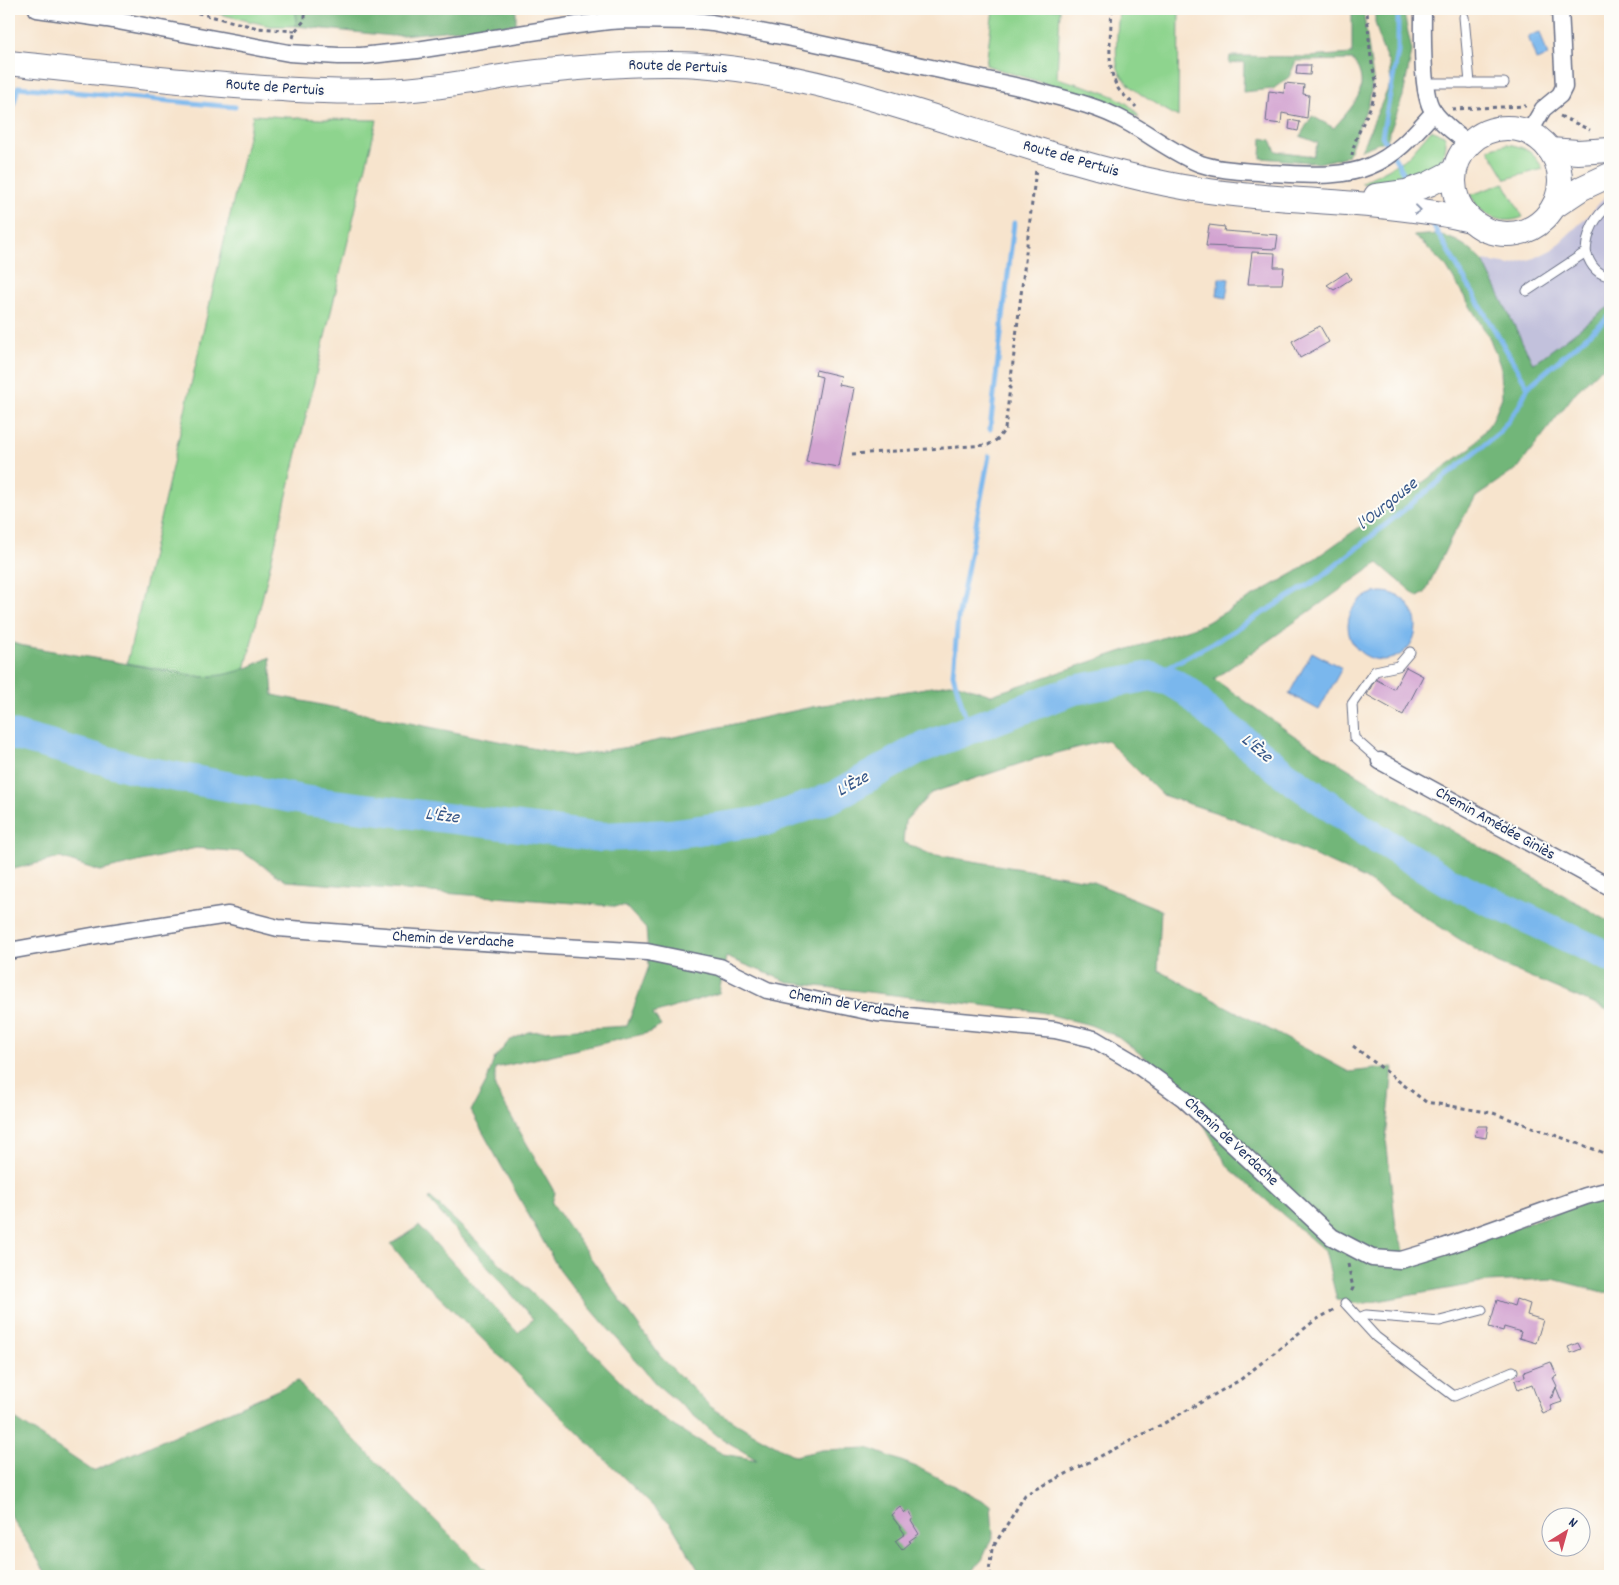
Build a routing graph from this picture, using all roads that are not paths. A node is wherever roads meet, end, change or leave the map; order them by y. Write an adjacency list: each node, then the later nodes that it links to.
1 (37, 9): 9 (street)
2 (1423, 9): 7 (street)
3 (1560, 9): 10 (street)
4 (1464, 17): 6 (lane)
5 (9, 63): 16 (main road, Route de Pertuis)
6 (1470, 82): 7 (lane); 8 (lane)
7 (1426, 83): 9 (street)
8 (1504, 83)
9 (1438, 117): 12 (street)
10 (1529, 133): 12 (main road); 13 (main road)
11 (1603, 142): 13 (main road)
12 (1468, 144): 14 (main road)
13 (1550, 150): 18 (main road)
14 (1454, 171): 16 (main road, Route de Pertuis); 19 (main road)
15 (1610, 175): 18 (main road)
16 (1335, 201): 19 (main road, Route de Pertuis, one-way to 19)
17 (1610, 205): 20 (lane)
18 (1555, 206): 19 (main road)
19 (1470, 220)
20 (1586, 252): 21 (lane); 22 (lane)
21 (1610, 276)
22 (1527, 291)
23 (1410, 652): 24 (lane)
24 (1380, 761): 25 (street, Chemin Amédée Giniès)
25 (1610, 887)
26 (9, 951): 27 (street, Chemin de Verdache)
27 (1610, 1190)
28 (1345, 1302): 30 (lane)
29 (1482, 1310): 30 (lane)
30 (1359, 1318): 31 (lane)
31 (1513, 1371)

